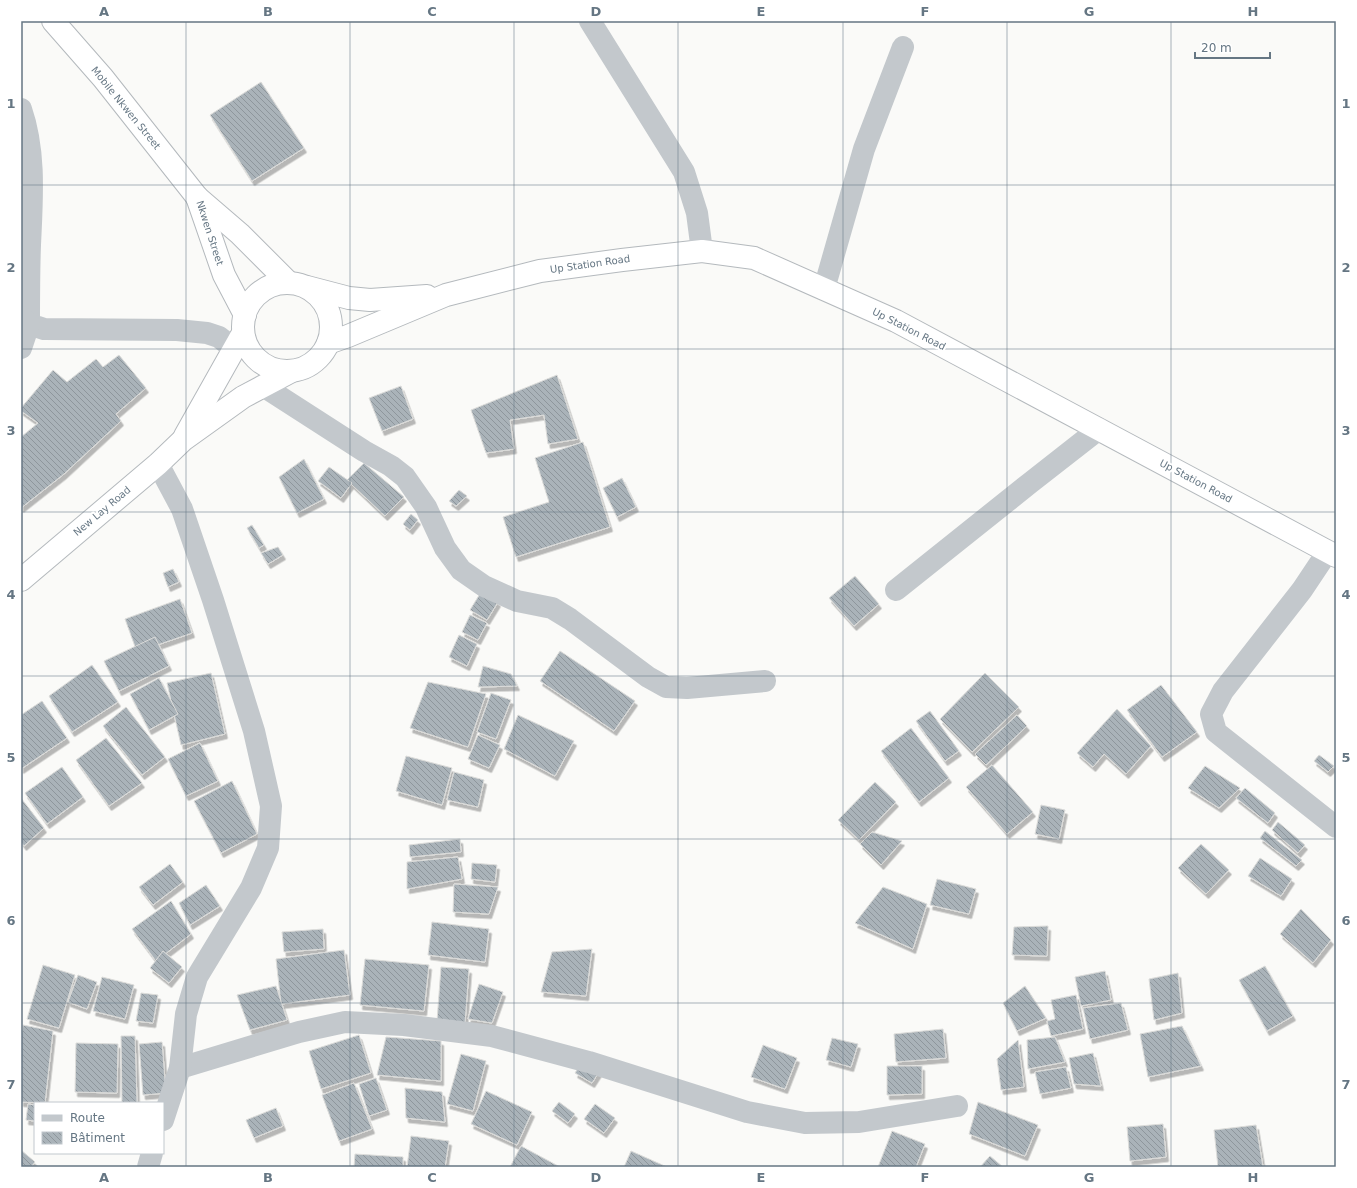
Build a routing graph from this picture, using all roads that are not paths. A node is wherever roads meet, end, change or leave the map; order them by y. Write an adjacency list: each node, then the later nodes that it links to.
1 (53, 21): 5 (highway, Mobile Nkwen Street)
2 (590, 21): 6 (street)
3 (903, 47): 8 (street)
4 (21, 109): 10 (street)
5 (197, 197): 7 (highway, Nkwen Street); 11 (highway, Nkwen Street)
6 (702, 251): 8 (highway, Up Station Road); 9 (highway, Up Station Road)
7 (296, 284): 9 (highway); 11 (highway); 12 (highway)
8 (824, 288): 16 (highway, Up Station Road)
9 (446, 295): 12 (highway)
10 (25, 320): 11 (street); 13 (street)
11 (240, 332): 14 (highway); 17 (highway)
12 (328, 343): 14 (highway)
13 (21, 348)
14 (292, 371): 15 (highway)
15 (263, 386): 17 (highway); 22 (street)
16 (1099, 429): 19 (highway, Up Station Road); 21 (street)
17 (183, 440): 18 (highway, New Lay Road)
18 (158, 464): 20 (highway, New Lay Road); 24 (street)
19 (1332, 554): 23 (street)
20 (21, 580)
21 (896, 590)
22 (764, 681)
23 (1336, 827)
24 (180, 1068): 25 (street); 26 (street)
25 (957, 1106)
26 (164, 1117)
27 (152, 1154): 28 (street)
28 (148, 1167)

